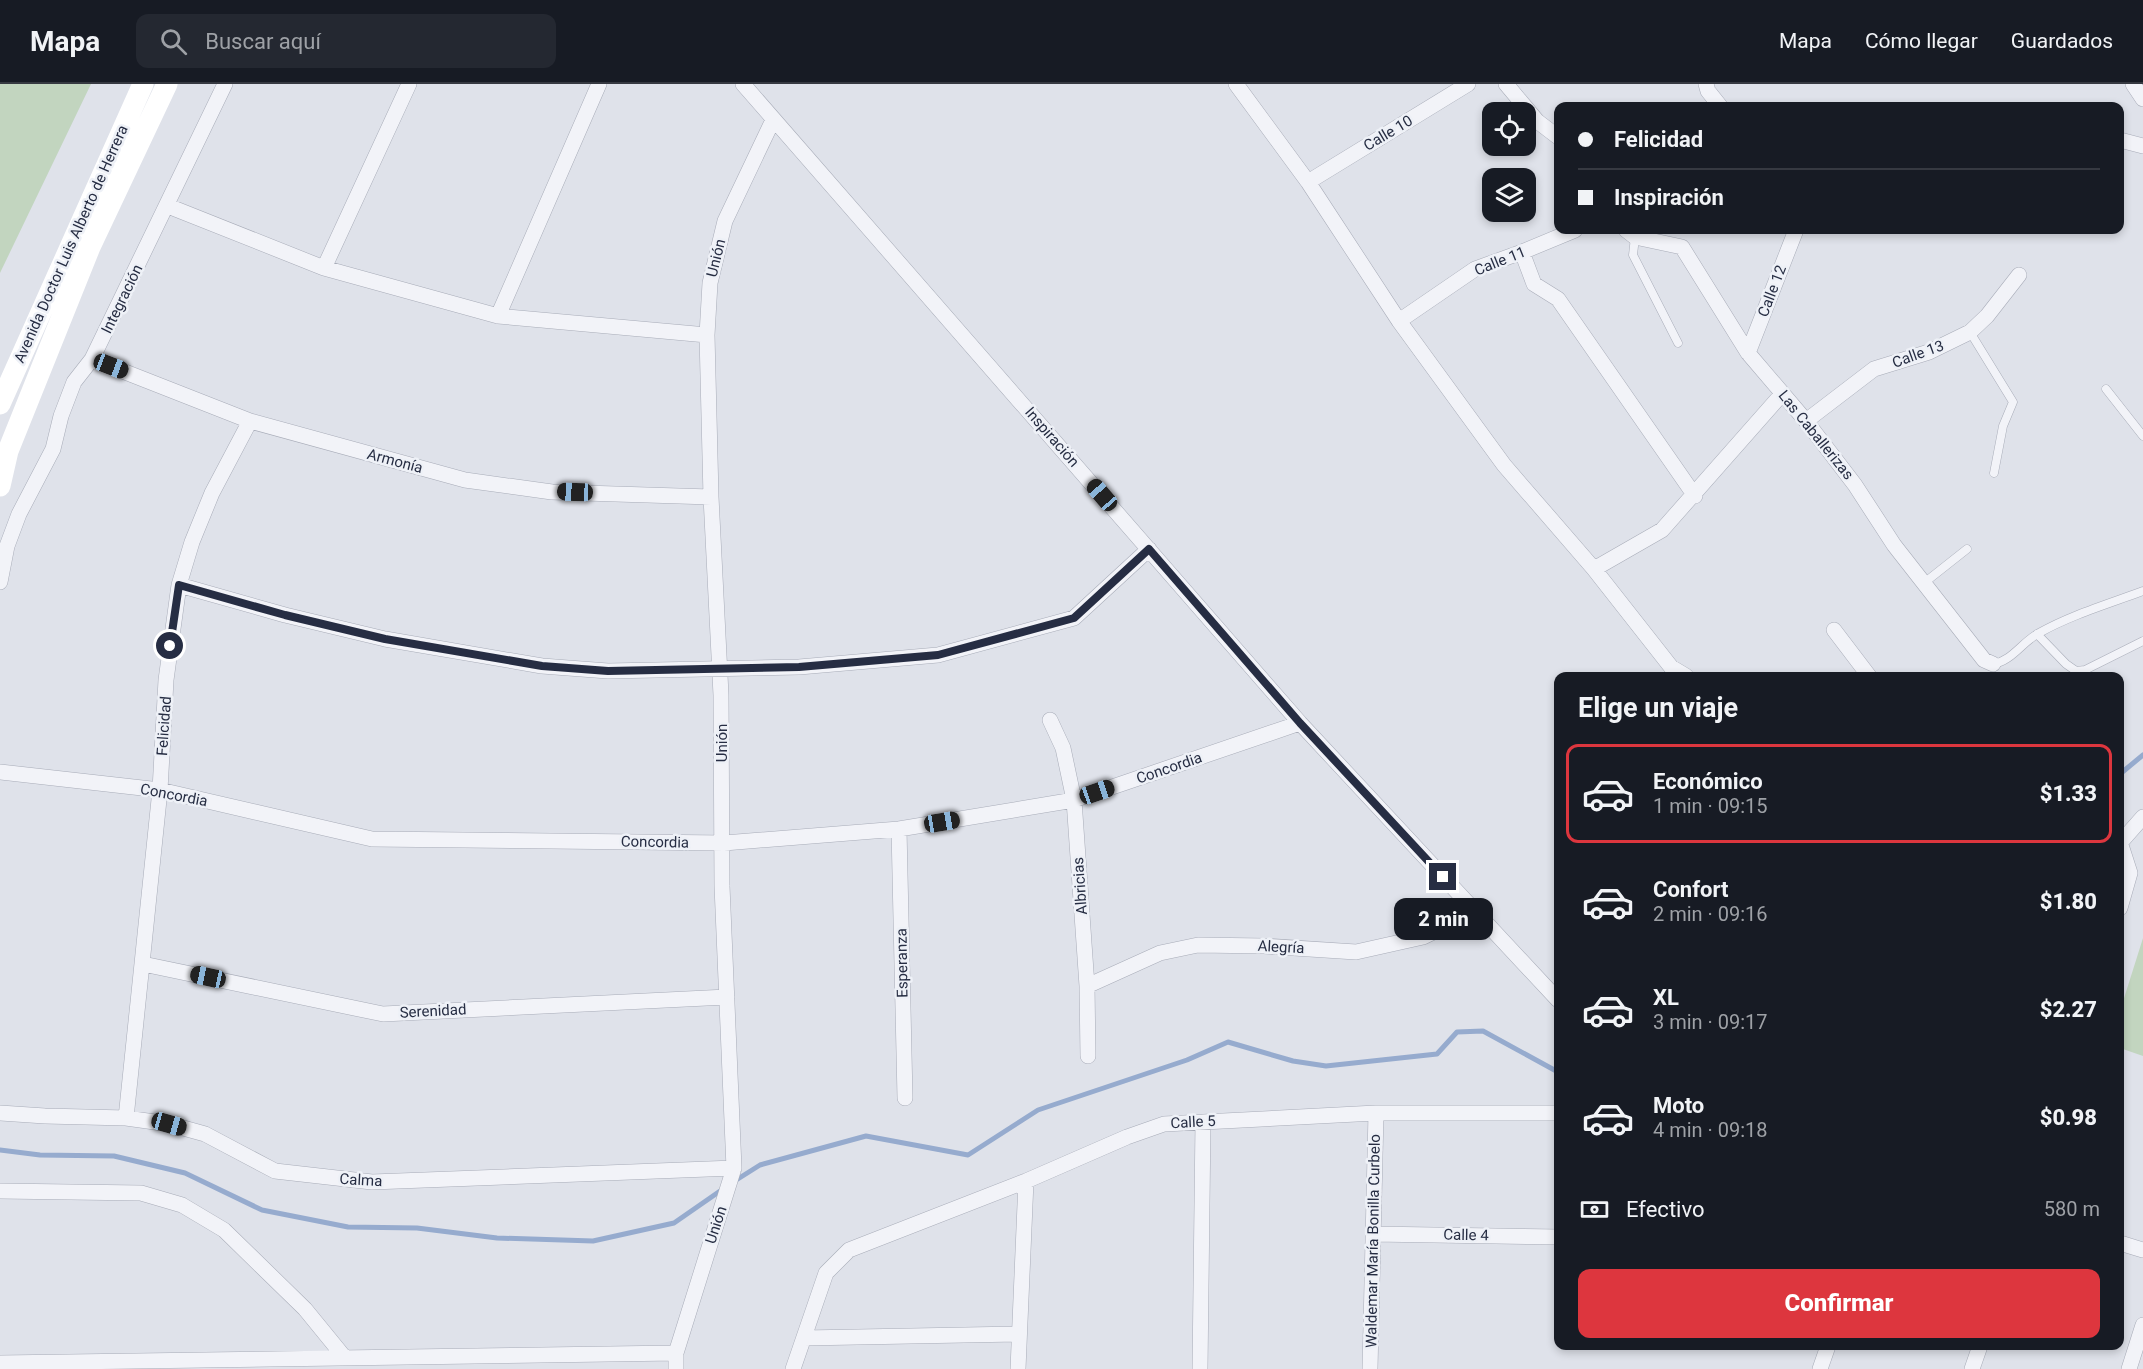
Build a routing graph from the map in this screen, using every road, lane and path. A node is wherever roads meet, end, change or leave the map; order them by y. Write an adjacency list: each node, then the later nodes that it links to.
1 (143, 84): 36 (main road, Avenida Doctor Luis Alberto de Herrera)
2 (167, 84): 41 (main road, Avenida Doctor Luis Alberto de Herrera)
3 (225, 84): 19 (street, Integración)
4 (409, 84): 25 (street)
5 (599, 84): 27 (street)
6 (742, 84): 14 (street, Inspiración)
7 (1236, 84): 18 (street)
8 (1468, 84): 18 (street, Calle 10)
9 (1506, 84): 15 (street)
10 (1706, 84): 13 (street)
11 (2133, 84): 12 (street)
12 (2143, 99)
13 (1717, 102)
14 (773, 120): 30 (street, Unión); 44 (street, Inspiración)
15 (1554, 134)
16 (2124, 141): 17 (street)
17 (2143, 146)
18 (1308, 182): 28 (street)
19 (168, 206): 25 (street); 33 (street, Integración)
20 (1565, 234): 24 (street, Calle 11)
21 (1630, 234): 31 (lane)
22 (1634, 234): 32 (street, Las Caballerizas)
23 (1794, 234): 32 (street, Calle 12)
24 (1522, 252): 28 (street, Calle 11); 42 (street)
25 (324, 268): 27 (street)
26 (2019, 276): 29 (street, Calle 13)
27 (498, 316): 30 (street)
28 (1399, 321): 46 (street)
29 (1970, 332): 38 (street, Calle 13); 40 (lane)
30 (707, 335): 43 (street, Unión)
31 (1678, 343)
32 (1748, 353): 35 (street, Las Caballerizas)
33 (92, 359): 37 (street, Armonía); 47 (street, Integración)
34 (2106, 389): 39 (lane)
35 (1782, 394): 38 (street, Las Caballerizas); 42 (street)
36 (0, 404)
37 (250, 421): 43 (street, Armonía); 49 (street, Felicidad)
38 (1806, 421): 48 (street, Las Caballerizas)
39 (2143, 436)
40 (1994, 473)
41 (0, 486)
42 (1695, 496): 46 (street)
43 (711, 497): 55 (street, Unión)
44 (1149, 549): 55 (street); 59 (street, Inspiración)
45 (1967, 549): 48 (lane)
46 (1594, 569): 56 (street)
47 (0, 582)
48 (1924, 583): 54 (street, Las Caballerizas)
49 (179, 585): 55 (street); 61 (street, Felicidad)
50 (2143, 591): 52 (lane)
51 (1834, 630): 57 (street)
52 (2037, 634): 53 (lane); 54 (lane)
53 (2143, 641)
54 (1993, 664)
55 (720, 669): 66 (street, Unión)
56 (1679, 672)
57 (1866, 672)
58 (1050, 720): 62 (street, Albricias)
59 (1300, 723): 62 (street, Concordia); 69 (street, Inspiración)
60 (0, 772): 61 (street, Concordia)
61 (160, 790): 66 (street, Concordia); 70 (street, Felicidad)
62 (1074, 800): 64 (street, Concordia); 71 (street, Albricias)
63 (2143, 817): 65 (street)
64 (899, 829): 66 (street, Concordia); 75 (street, Esperanza)
65 (2124, 838)
66 (722, 843): 73 (street, Unión)
67 (2124, 854): 68 (street)
68 (2124, 894)
69 (1475, 912): 71 (street, Alegría); 72 (street, Inspiración)
70 (143, 964): 73 (street, Serenidad); 79 (street, Felicidad)
71 (1087, 986): 74 (street, Albricias)
72 (1554, 996)
73 (727, 998): 81 (street, Unión)
74 (1088, 1056)
75 (905, 1098)
76 (0, 1113): 79 (street, Calma)
77 (1376, 1113): 78 (street, Calle 5); 80 (street, Calle 5); 84 (street, Waldemar María Bonilla Curbelo)
78 (1554, 1113)
79 (126, 1118): 81 (street, Calma)
80 (1203, 1122): 82 (street, Calle 5); 100 (street)
81 (734, 1168): 93 (street, Unión)
82 (1026, 1181): 89 (street); 90 (street, Calle 5)
83 (0, 1191): 94 (street)
84 (1373, 1234): 85 (street, Calle 4); 101 (street, Waldemar María Bonilla Curbelo)
85 (1554, 1236)
86 (2124, 1244): 87 (street)
87 (2143, 1251)
88 (2143, 1325): 104 (street)
89 (1019, 1334): 90 (street); 99 (street)
90 (804, 1338): 98 (street)
91 (1827, 1350): 102 (street)
92 (1979, 1350): 103 (street)
93 (676, 1353): 94 (street); 97 (street, Unión)
94 (345, 1358): 96 (street)
95 (0, 1363): 96 (street)
96 (95, 1366)
97 (676, 1369)
98 (793, 1369)
99 (1018, 1369)
100 (1200, 1369)
101 (1370, 1369)
102 (1820, 1369)
103 (1972, 1369)
104 (2129, 1369)

